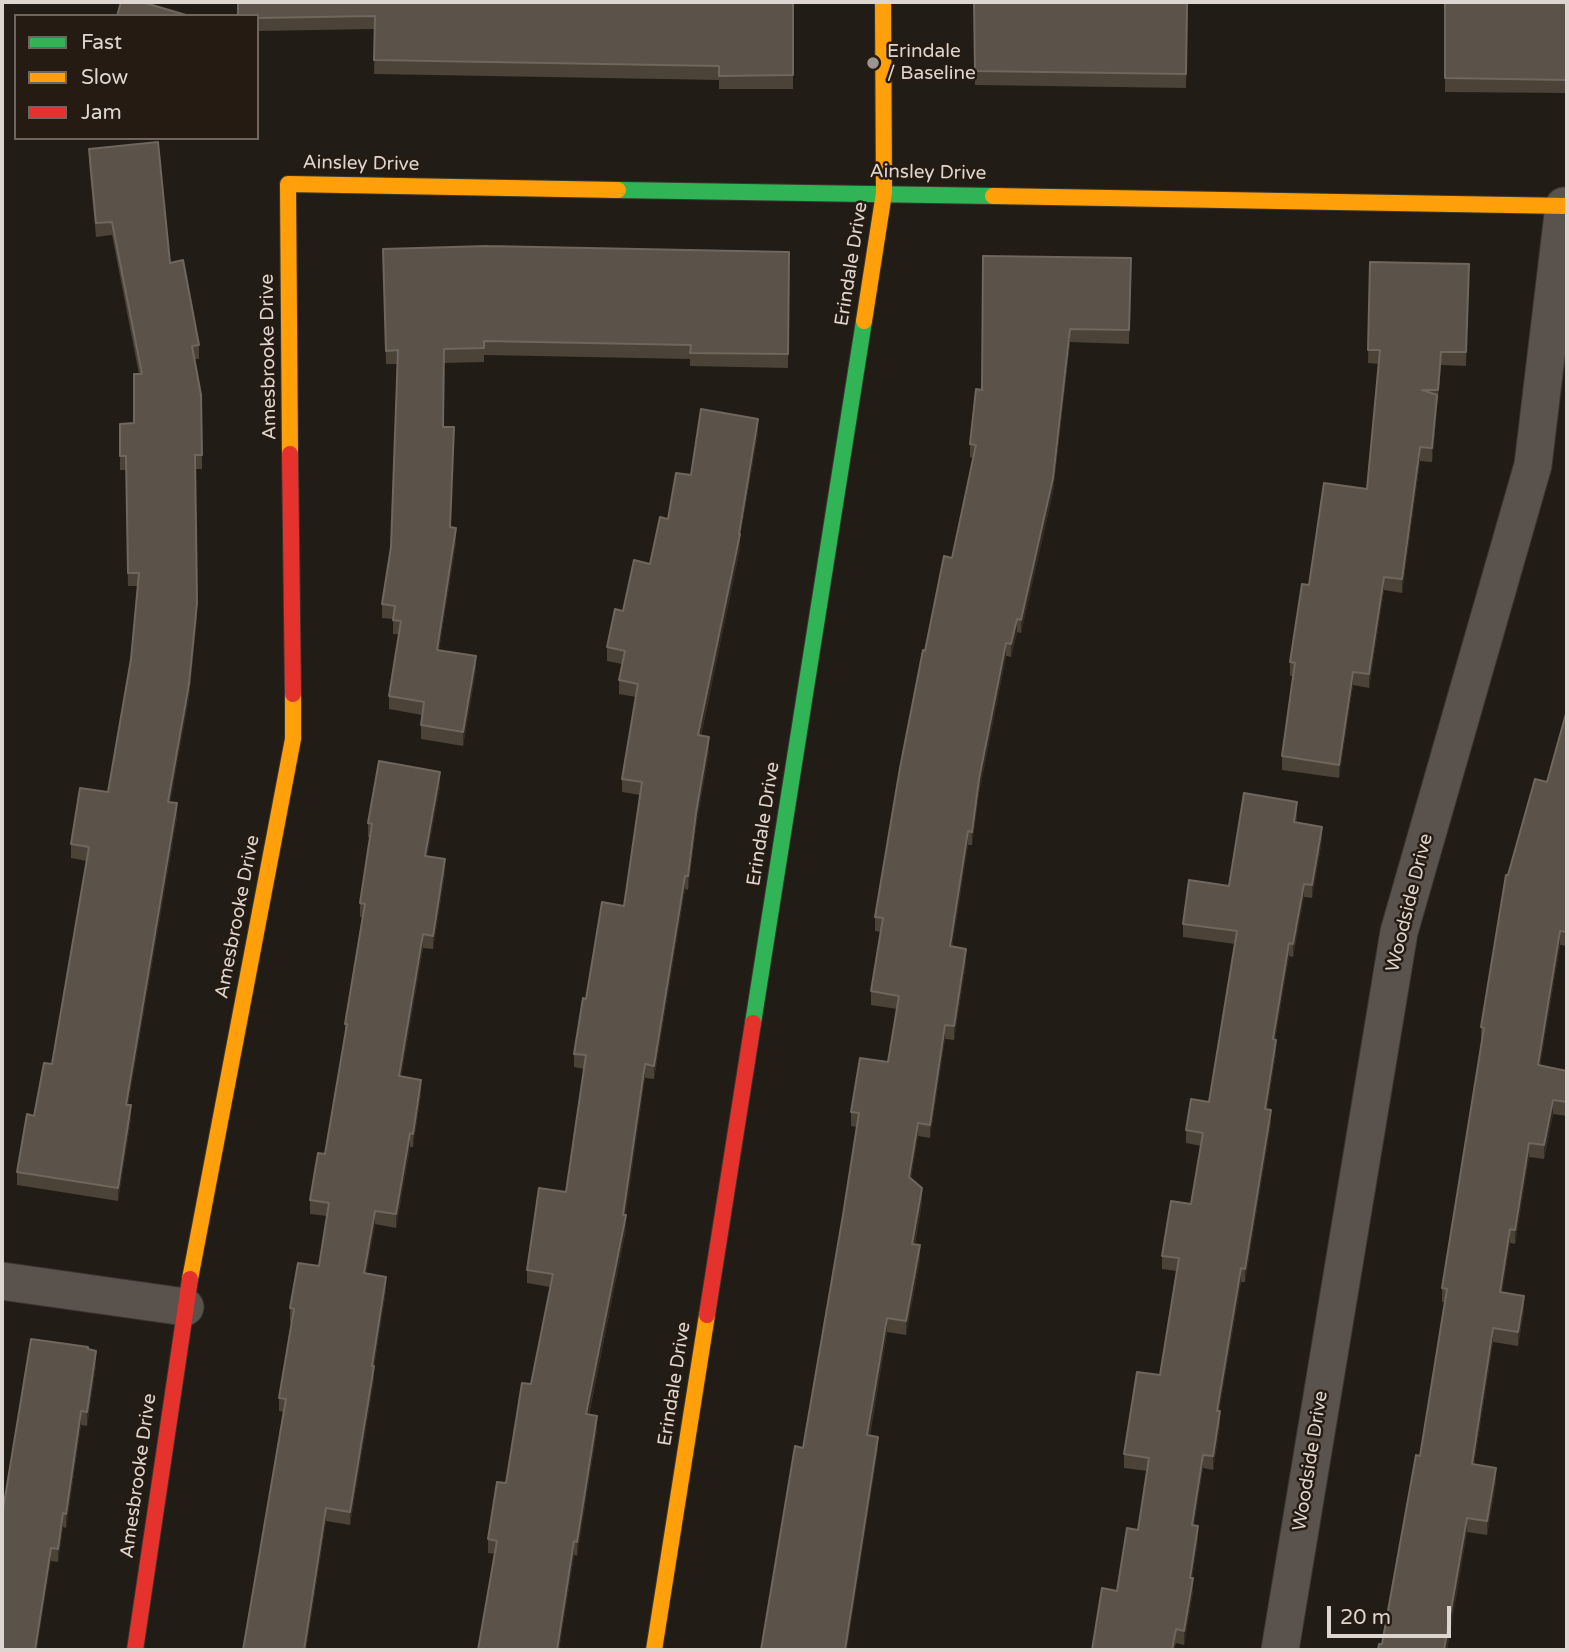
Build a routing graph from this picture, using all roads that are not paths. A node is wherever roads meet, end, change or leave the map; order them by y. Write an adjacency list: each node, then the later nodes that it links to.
1 (883, 2): 3 (street, Erindale Drive)
2 (288, 184): 3 (street, Ainsley Drive); 6 (street, Amesbrooke Drive)
3 (884, 193): 4 (street, Ainsley Drive); 8 (street, Erindale Drive)
4 (1566, 206): 9 (street, Woodside Drive)
5 (2, 1281): 6 (street)
6 (185, 1307): 7 (street, Amesbrooke Drive)
7 (135, 1650)
8 (654, 1650)
9 (1280, 1650)

